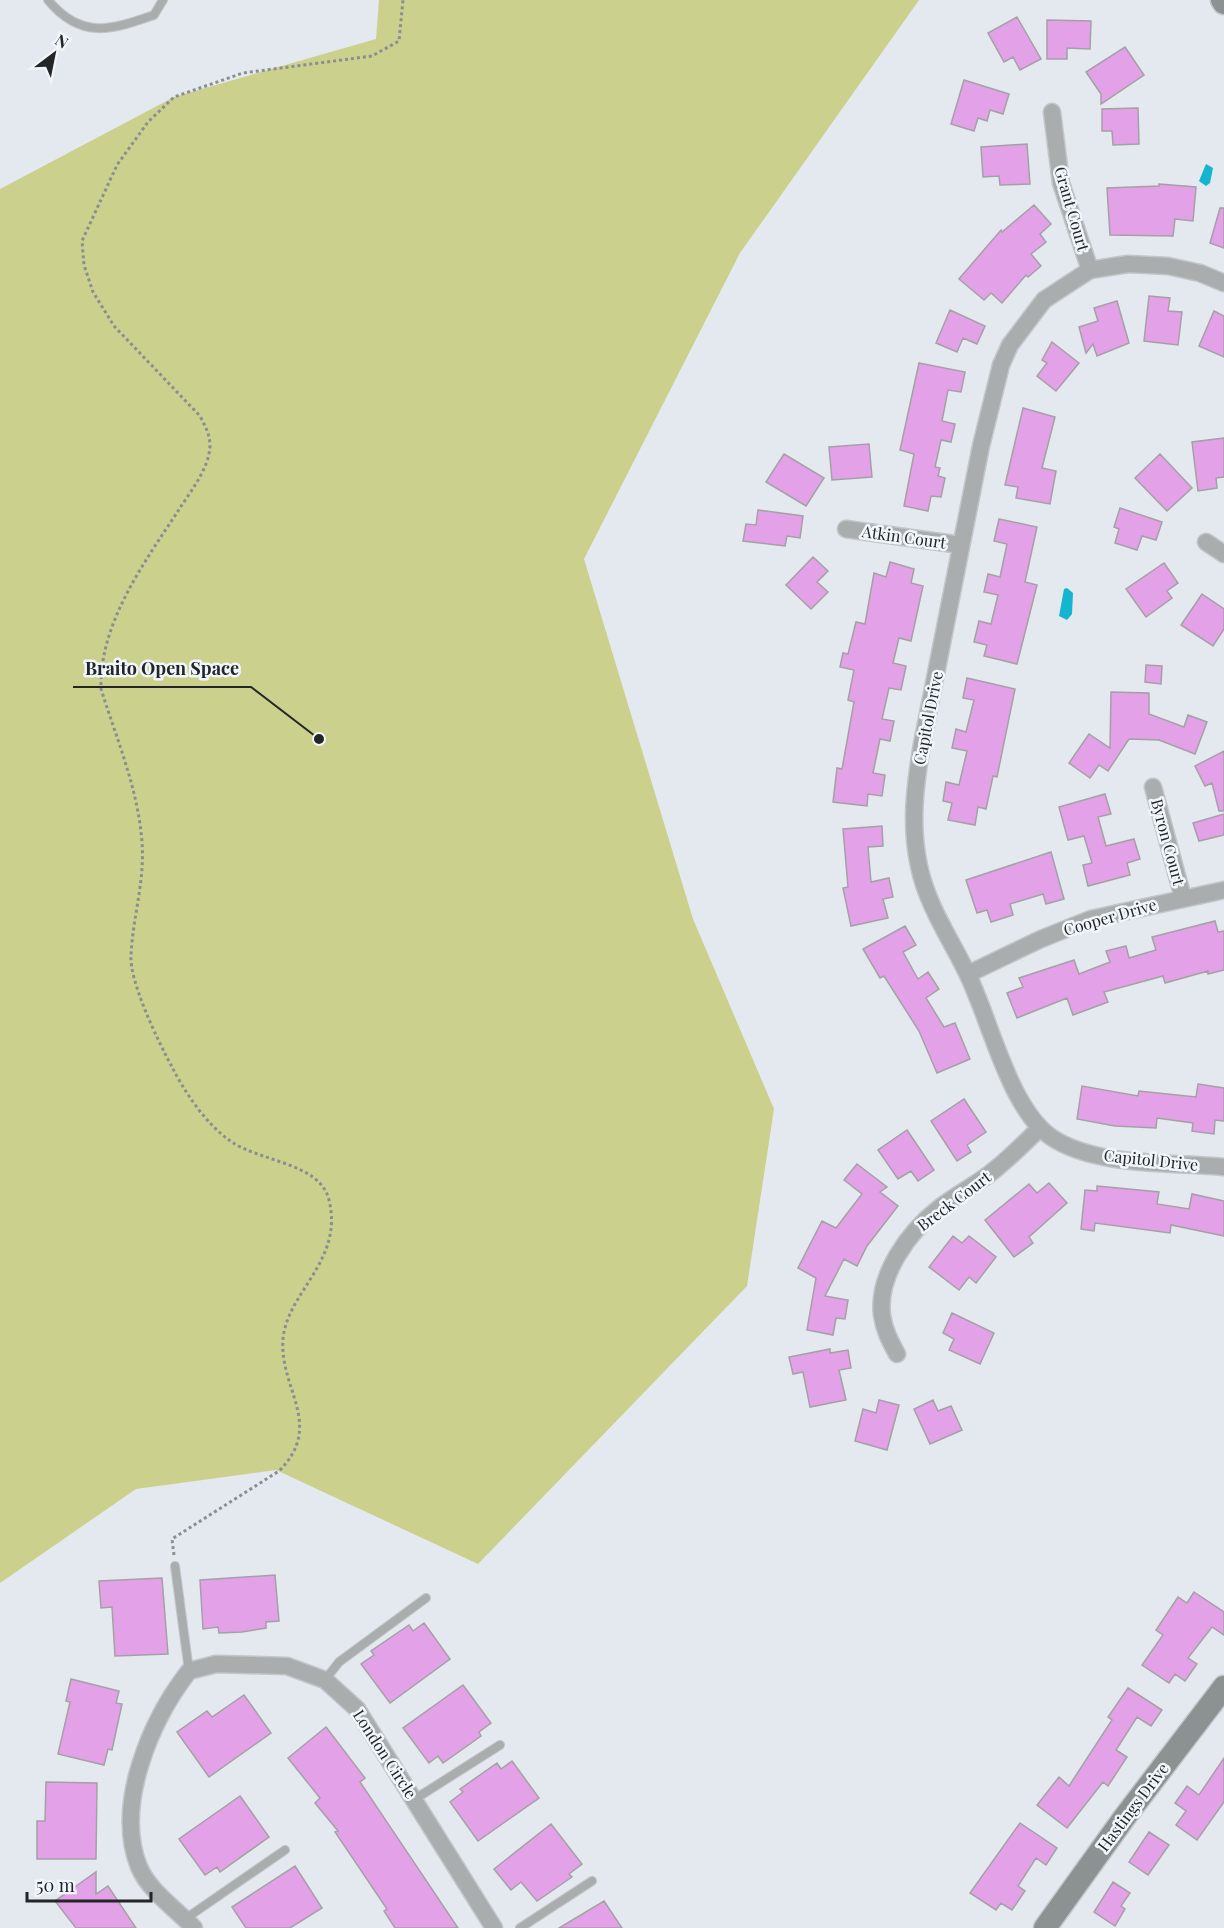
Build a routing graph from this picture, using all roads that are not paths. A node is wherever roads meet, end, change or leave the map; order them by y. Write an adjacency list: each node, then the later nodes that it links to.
1 (48, 0): 2 (lane)
2 (163, 0)
3 (1052, 112): 4 (street, Grant Court)
4 (1090, 270): 5 (street, Capitol Drive); 8 (street, Capitol Drive)
5 (1224, 283)
6 (846, 529): 8 (street, Atkin Court)
7 (1206, 542): 9 (street)
8 (962, 545): 13 (street, Capitol Drive)
9 (1224, 554)
10 (1153, 787): 12 (street, Byron Court)
11 (1224, 890): 12 (street, Cooper Drive)
12 (1183, 898): 13 (street, Cooper Drive)
13 (968, 974): 14 (street, Capitol Drive)
14 (1040, 1128): 15 (street, Capitol Drive); 16 (street, Breck Court)
15 (1224, 1167)
16 (897, 1354)
17 (175, 1566): 19 (lane)
18 (426, 1598): 20 (lane)
19 (189, 1671): 20 (street, London Circle); 26 (street)
20 (325, 1680): 23 (street, London Circle)
21 (1224, 1687): 29 (street, Hastings Drive)
22 (500, 1745): 23 (lane)
23 (415, 1799): 27 (street, London Circle)
24 (285, 1850): 26 (lane)
25 (592, 1881): 28 (lane)
26 (190, 1923)
27 (494, 1928)
28 (520, 1928)
29 (1045, 1928)

